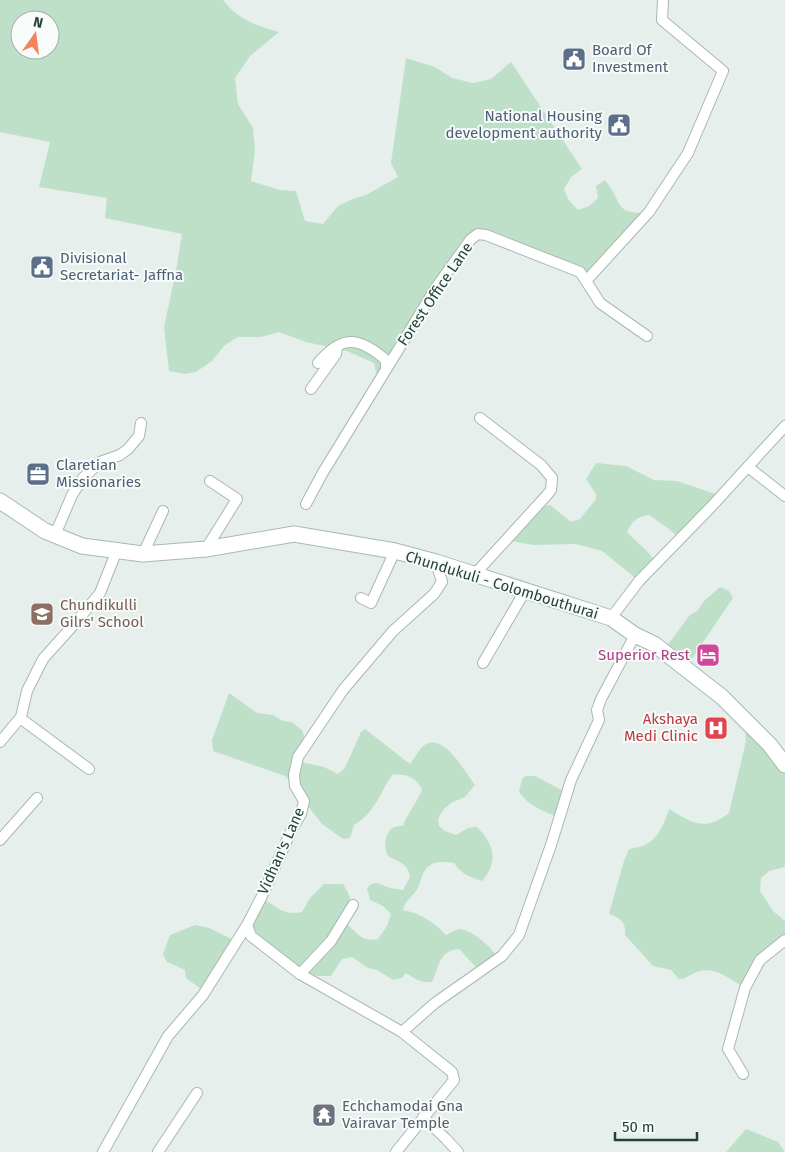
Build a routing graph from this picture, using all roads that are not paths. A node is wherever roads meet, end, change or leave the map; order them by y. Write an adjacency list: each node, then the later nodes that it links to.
1 (663, 0): 2 (street)
2 (586, 281): 3 (street); 6 (street, Forest Office Lane)
3 (647, 336)
4 (338, 344): 5 (street); 6 (street); 7 (street)
5 (318, 363)
6 (386, 369): 15 (street, Forest Office Lane)
7 (311, 389)
8 (480, 418): 23 (street)
9 (141, 423): 17 (street)
10 (785, 426): 11 (street)
11 (748, 466): 13 (street); 26 (street)
12 (210, 482): 18 (street)
13 (785, 496)
14 (0, 501): 17 (main road, Chundukuli - Colombouthurai)
15 (306, 504)
16 (163, 511): 21 (street)
17 (55, 535): 19 (main road, Chundukuli - Colombouthurai)
18 (206, 549): 20 (main road, Chundukuli - Colombouthurai); 21 (main road, Chundukuli - Colombouthurai)
19 (117, 550): 21 (main road, Chundukuli - Colombouthurai); 29 (street)
20 (395, 551): 22 (main road, Chundukuli - Colombouthurai); 25 (street)
21 (143, 554)
22 (436, 562): 23 (main road, Chundukuli - Colombouthurai); 36 (street, Vidhan's Lane)
23 (474, 575): 24 (main road, Chundukuli - Colombouthurai)
24 (524, 592): 26 (main road, Chundukuli - Colombouthurai); 28 (street)
25 (361, 598)
26 (611, 618): 27 (main road, Chundukuli - Colombouthurai)
27 (635, 635): 31 (main road, Chundukuli - Colombouthurai); 39 (street)
28 (483, 663)
29 (20, 718): 30 (street); 32 (street)
30 (0, 742)
31 (785, 765)
32 (89, 769)
33 (37, 798): 34 (street)
34 (0, 840)
35 (353, 905): 38 (street)
36 (246, 925): 38 (street); 43 (street, Vidhan's Lane)
37 (785, 940): 40 (street)
38 (300, 974): 39 (street)
39 (402, 1032): 42 (street)
40 (743, 1074)
41 (197, 1093): 44 (street)
42 (424, 1117): 45 (street); 46 (street)
43 (103, 1152)
44 (158, 1152)
45 (396, 1152)
46 (458, 1152)

